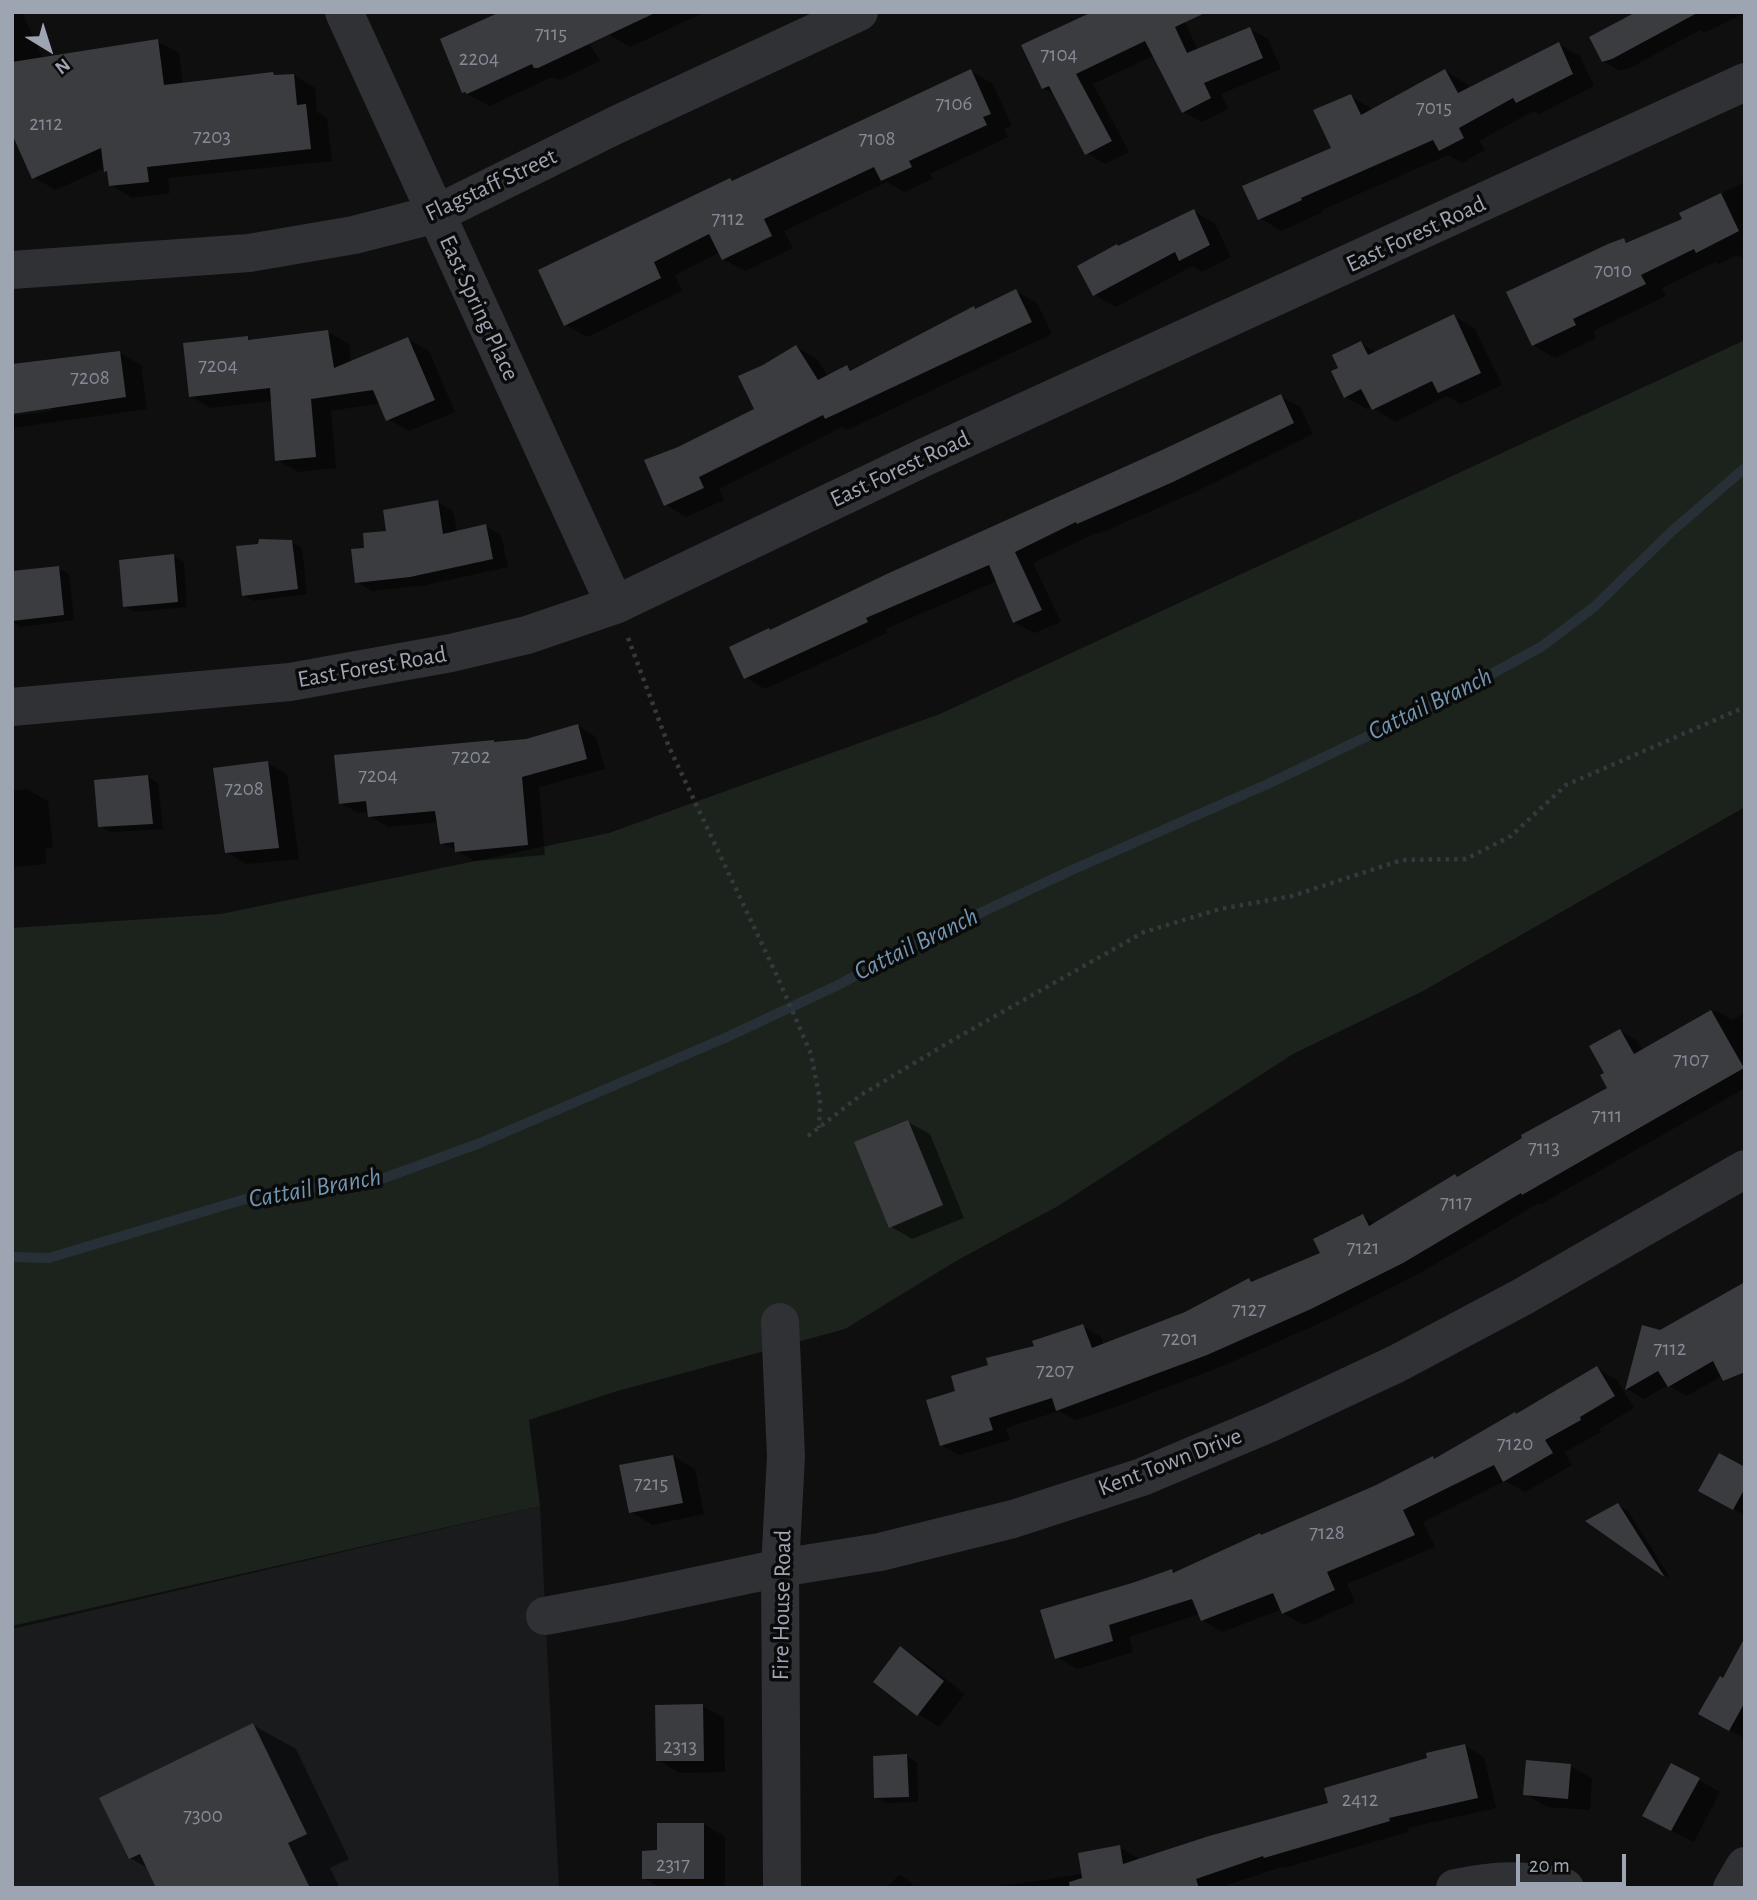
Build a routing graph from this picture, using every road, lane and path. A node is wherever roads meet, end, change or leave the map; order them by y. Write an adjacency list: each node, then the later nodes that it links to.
1 (344, 12): 4 (street, East Spring Place)
2 (859, 12): 4 (street, Flagstaff Street)
3 (1745, 82): 6 (street, East Forest Road)
4 (436, 214): 5 (street, Flagstaff Street); 6 (street, East Spring Place)
5 (12, 270)
6 (615, 605): 7 (street, East Forest Road); 9 (path)
7 (12, 707)
8 (1745, 707): 9 (path)
9 (819, 1128): 10 (path)
10 (808, 1136)
11 (1745, 1170): 13 (street, Kent Town Drive)
12 (780, 1322): 13 (street, Fire House Road)
13 (780, 1568): 14 (street, Kent Town Drive); 16 (street, Fire House Road)
14 (545, 1616)
15 (1745, 1866): 19 (street)
16 (782, 1888)
17 (1455, 1888): 18 (street)
18 (1565, 1888)
19 (1732, 1888)

